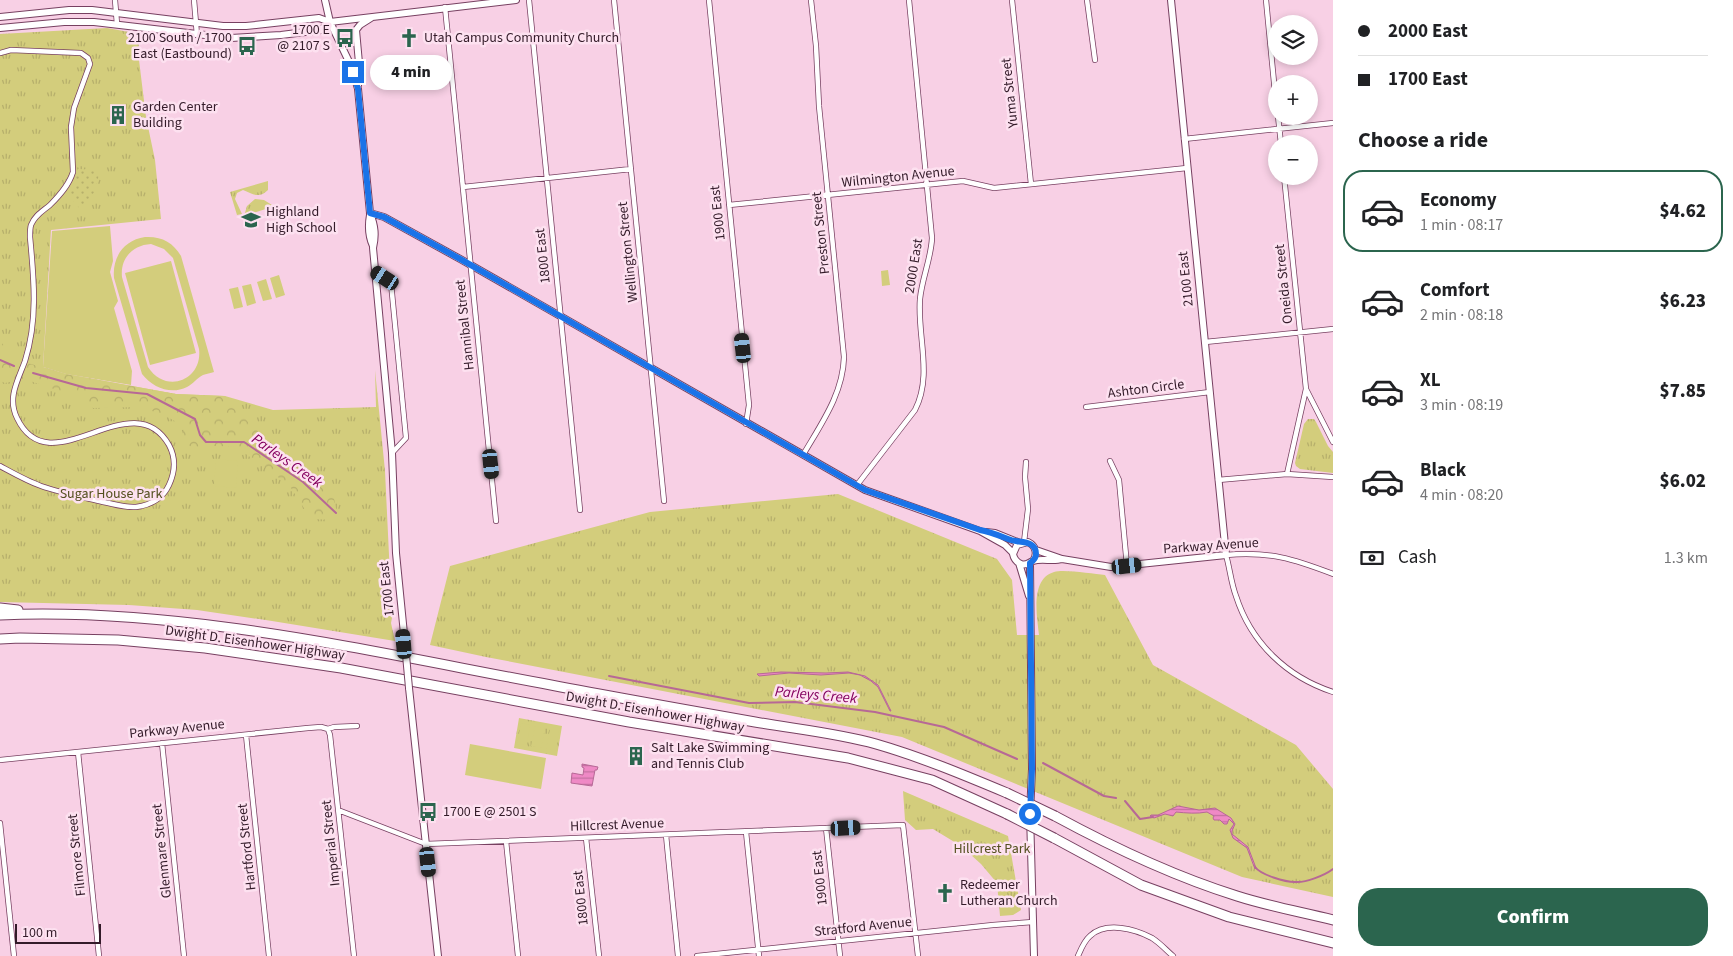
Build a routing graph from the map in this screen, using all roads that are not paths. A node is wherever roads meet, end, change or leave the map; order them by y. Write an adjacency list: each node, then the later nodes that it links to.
1 (115, 0): 15 (street)
2 (194, 0): 19 (street)
3 (325, 0): 18 (street, 1700 East)
4 (516, 0): 14 (street)
5 (529, 0): 34 (street, 1800 East)
6 (614, 0): 33 (street, Wellington Street)
7 (709, 0): 40 (street, 1900 East)
8 (811, 0): 39 (street, Preston Street)
9 (909, 0): 36 (street, 2000 East)
10 (1012, 0): 35 (street, Yuma Street)
11 (1087, 0): 24 (street)
12 (1170, 0): 31 (street, 2100 East)
13 (1266, 0): 25 (street)
14 (444, 7): 16 (street); 38 (street, Hannibal Street)
15 (116, 12): 17 (street); 19 (street); 20 (street)
16 (373, 16): 18 (street); 26 (street)
17 (0, 17)
18 (330, 22): 19 (street); 22 (street); 26 (street, 1700 East)
19 (196, 23): 22 (street)
20 (117, 24): 21 (street); 22 (street)
21 (0, 28)
22 (196, 35)
23 (0, 53): 58 (street)
24 (1095, 60)
25 (1273, 75)
26 (358, 89): 41 (street, 1700 East)
27 (1333, 123): 29 (street)
28 (1279, 125): 29 (street)
29 (1279, 129): 30 (street); 31 (street)
30 (1279, 135)
31 (1184, 138): 32 (street, 2100 East)
32 (1187, 168): 35 (street, Wilmington Avenue); 47 (street, 2100 East)
33 (631, 169): 34 (street); 48 (street, Wellington Street)
34 (547, 178): 38 (street); 44 (street, 1800 East)
35 (1031, 184): 36 (street, Wilmington Avenue)
36 (927, 185): 39 (street, Wilmington Avenue); 62 (street, 2000 East)
37 (1285, 185): 46 (street, Oneida Street)
38 (463, 187): 42 (street, Hannibal Street)
39 (828, 195): 40 (street, Wilmington Avenue); 55 (street, Preston Street)
40 (729, 205): 52 (street, 1900 East)
41 (370, 213): 42 (street); 43 (street, 1700 East)
42 (471, 266): 44 (street); 65 (street, Hannibal Street)
43 (376, 272): 54 (street, 1700 East); 54 (street)
44 (561, 317): 48 (street); 64 (street, 1800 East)
45 (1333, 329): 46 (street)
46 (1300, 332): 47 (street); 49 (street, Oneida Street)
47 (1205, 342): 50 (street, 2100 East)
48 (651, 368): 52 (street); 63 (street, Wellington Street)
49 (1306, 389): 53 (street, Oneida Street); 59 (street, Oneida Street)
50 (1210, 392): 51 (street, Ashton Circle); 61 (street, 2100 East)
51 (1086, 407)
52 (746, 424): 55 (street)
53 (1333, 442)
54 (392, 453): 95 (street, 1700 East, bridge)
55 (803, 455): 62 (street)
56 (1110, 460): 74 (street)
57 (1026, 462): 67 (street)
58 (0, 466)
59 (1287, 474): 60 (street); 61 (street)
60 (1333, 477)
61 (1218, 480): 70 (street, 2100 East)
62 (857, 486): 66 (street)
63 (664, 501)
64 (580, 510)
65 (496, 521)
66 (980, 530): 67 (street); 69 (street)
67 (1022, 542): 68 (street); 69 (street)
68 (1036, 550): 71 (street); 72 (street)
69 (1013, 553): 73 (street)
70 (1226, 555): 74 (street, Parkway Avenue); 75 (street, Parkway Avenue); 81 (street)
71 (1062, 560): 72 (street); 74 (street, Parkway Avenue)
72 (1031, 562): 73 (street); 76 (street)
73 (1019, 563): 76 (street)
74 (1127, 566)
75 (1333, 574)
76 (1029, 597): 97 (street)
77 (0, 608): 78 (highway)
78 (43, 613): 79 (highway, Dwight D. Eisenhower Highway); 96 (highway, Dwight D. Eisenhower Highway, bridge)
79 (0, 615)
80 (0, 640): 100 (highway, Dwight D. Eisenhower Highway, bridge)
81 (1333, 692)
82 (357, 726): 83 (street, Parkway Avenue)
83 (328, 729): 84 (street, Parkway Avenue); 88 (street, Imperial Street)
84 (246, 735): 85 (street, Parkway Avenue); 105 (street, Hartford Street)
85 (162, 743): 86 (street, Parkway Avenue); 104 (street, Glenmare Street)
86 (78, 752): 87 (street, Parkway Avenue); 103 (street, Filmore Street)
87 (0, 760)
88 (338, 810): 95 (street, Hillcrest Avenue); 106 (street, Imperial Street)
89 (0, 823): 102 (street)
90 (826, 828): 91 (street, Hillcrest Avenue); 98 (street, Hillcrest Avenue); 99 (street, 1900 East)
91 (746, 832): 92 (street, Hillcrest Avenue); 101 (street)
92 (666, 835): 93 (street, Hillcrest Avenue); 110 (street)
93 (586, 838): 94 (street, Hillcrest Avenue); 109 (street, 1800 East)
94 (506, 840): 95 (street, Hillcrest Avenue); 108 (street)
95 (426, 844): 107 (street, 1700 East)
96 (1333, 920)
97 (1032, 922): 98 (street, Stratford Avenue); 115 (street)
98 (915, 933): 99 (street, Stratford Avenue); 114 (street)
99 (838, 941): 101 (street, Stratford Avenue); 113 (street, 1900 East)
100 (1333, 943)
101 (758, 950): 111 (street, Stratford Avenue); 112 (street)
102 (14, 956)
103 (99, 956)
104 (184, 956)
105 (269, 956)
106 (354, 956)
107 (438, 956)
108 (518, 956)
109 (599, 956)
110 (678, 956)
111 (696, 956)
112 (759, 956)
113 (840, 956)
114 (918, 956)
115 (1034, 956)
116 (1078, 956): 117 (street)
117 (1173, 956)

